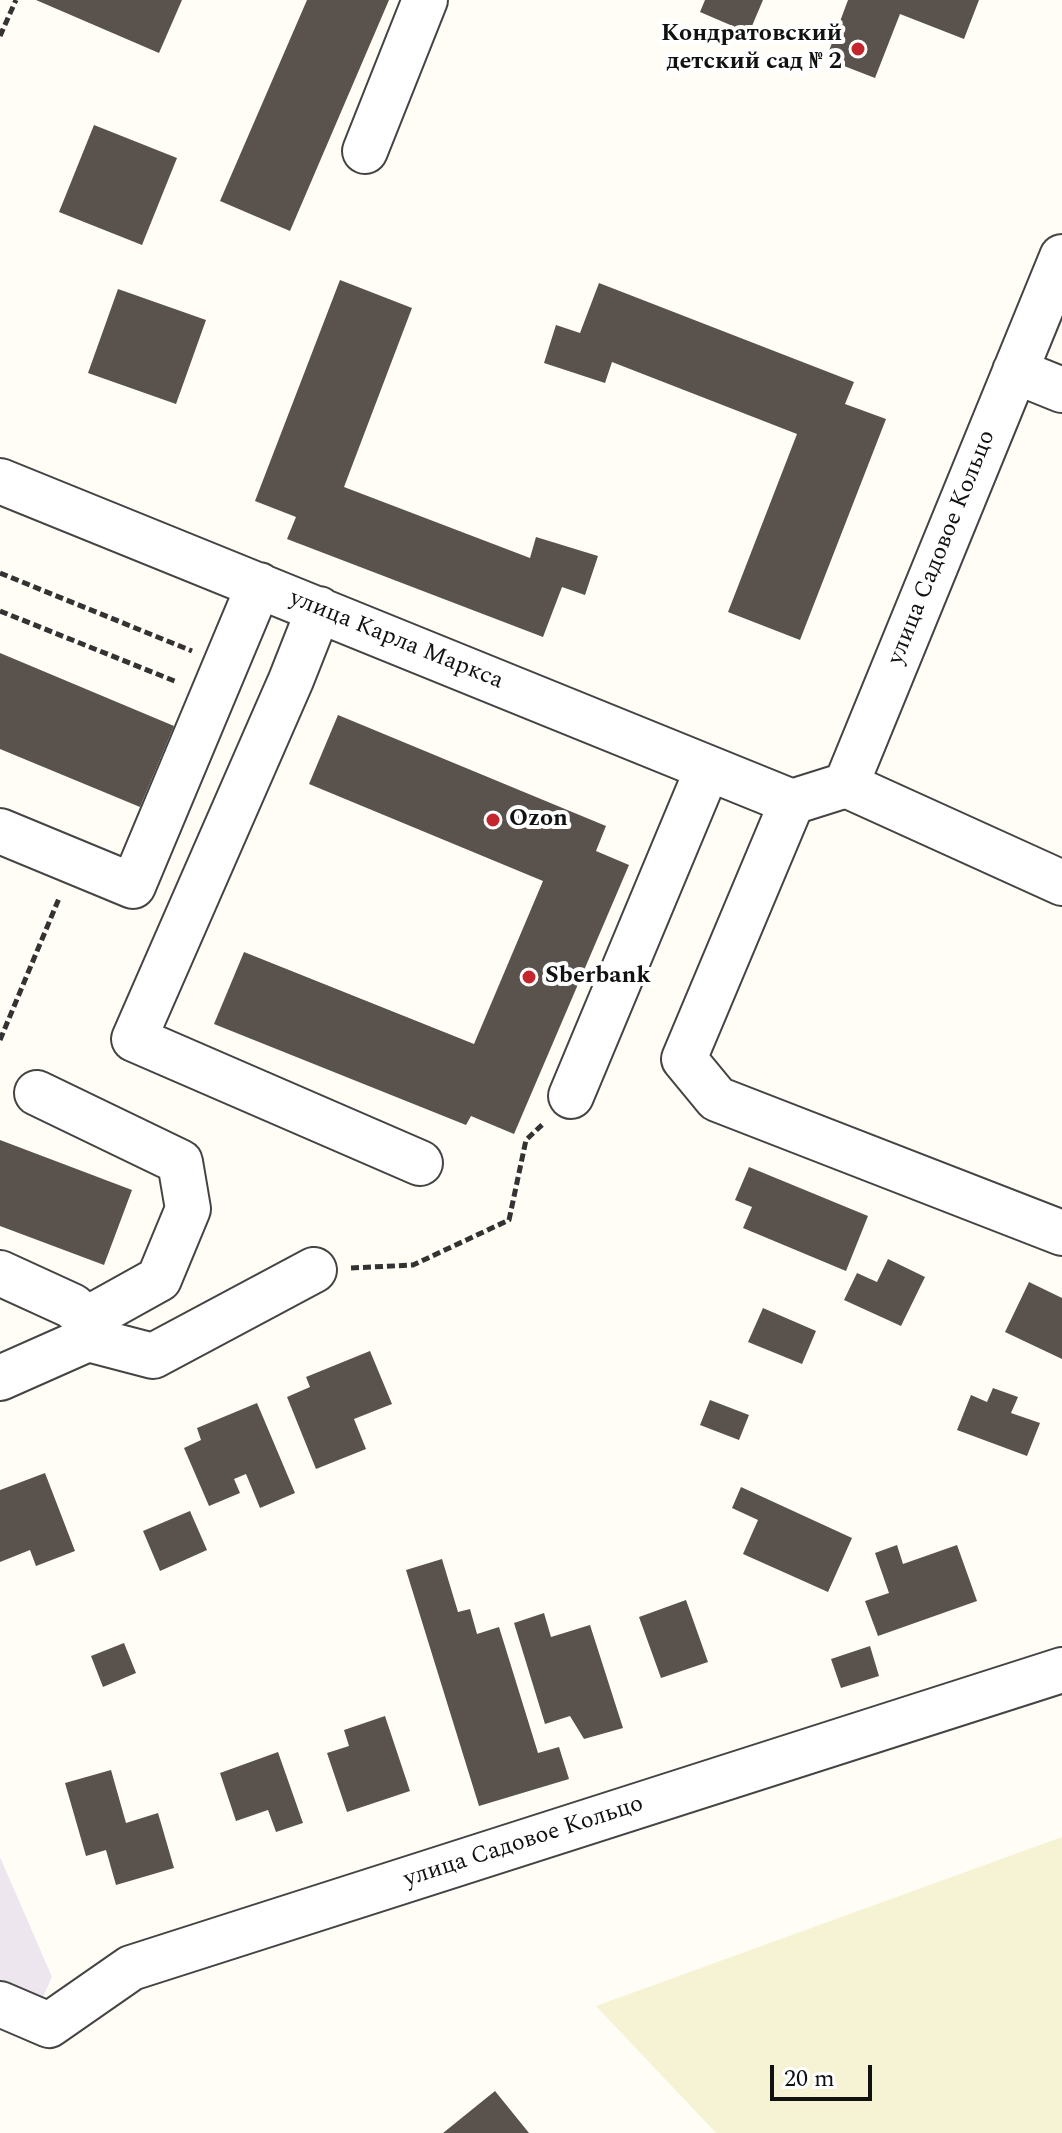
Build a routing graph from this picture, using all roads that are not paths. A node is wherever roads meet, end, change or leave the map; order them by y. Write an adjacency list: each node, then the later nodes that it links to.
1 (425, 0): 2 (street)
2 (365, 151)
3 (1062, 257): 4 (street, улица Садовое Кольцо)
4 (1015, 371): 5 (street); 10 (street, улица Садовое Кольцо)
5 (1062, 390)
6 (0, 481): 7 (street, улица Карла Маркса)
7 (259, 585): 8 (street, улица Карла Маркса); 12 (street)
8 (319, 609): 9 (street, улица Карла Маркса); 16 (street)
9 (708, 768): 11 (street, улица Карла Маркса); 15 (street)
10 (846, 785): 11 (street); 13 (street)
11 (792, 802): 17 (street)
12 (0, 831)
13 (1062, 883)
14 (37, 1093): 20 (street)
15 (571, 1096)
16 (420, 1163)
17 (1062, 1233)
18 (314, 1270): 20 (street)
19 (0, 1273): 20 (street)
20 (88, 1329): 21 (street)
21 (0, 1378)
22 (1062, 1670): 23 (street, улица Садовое Кольцо)
23 (0, 2004)

